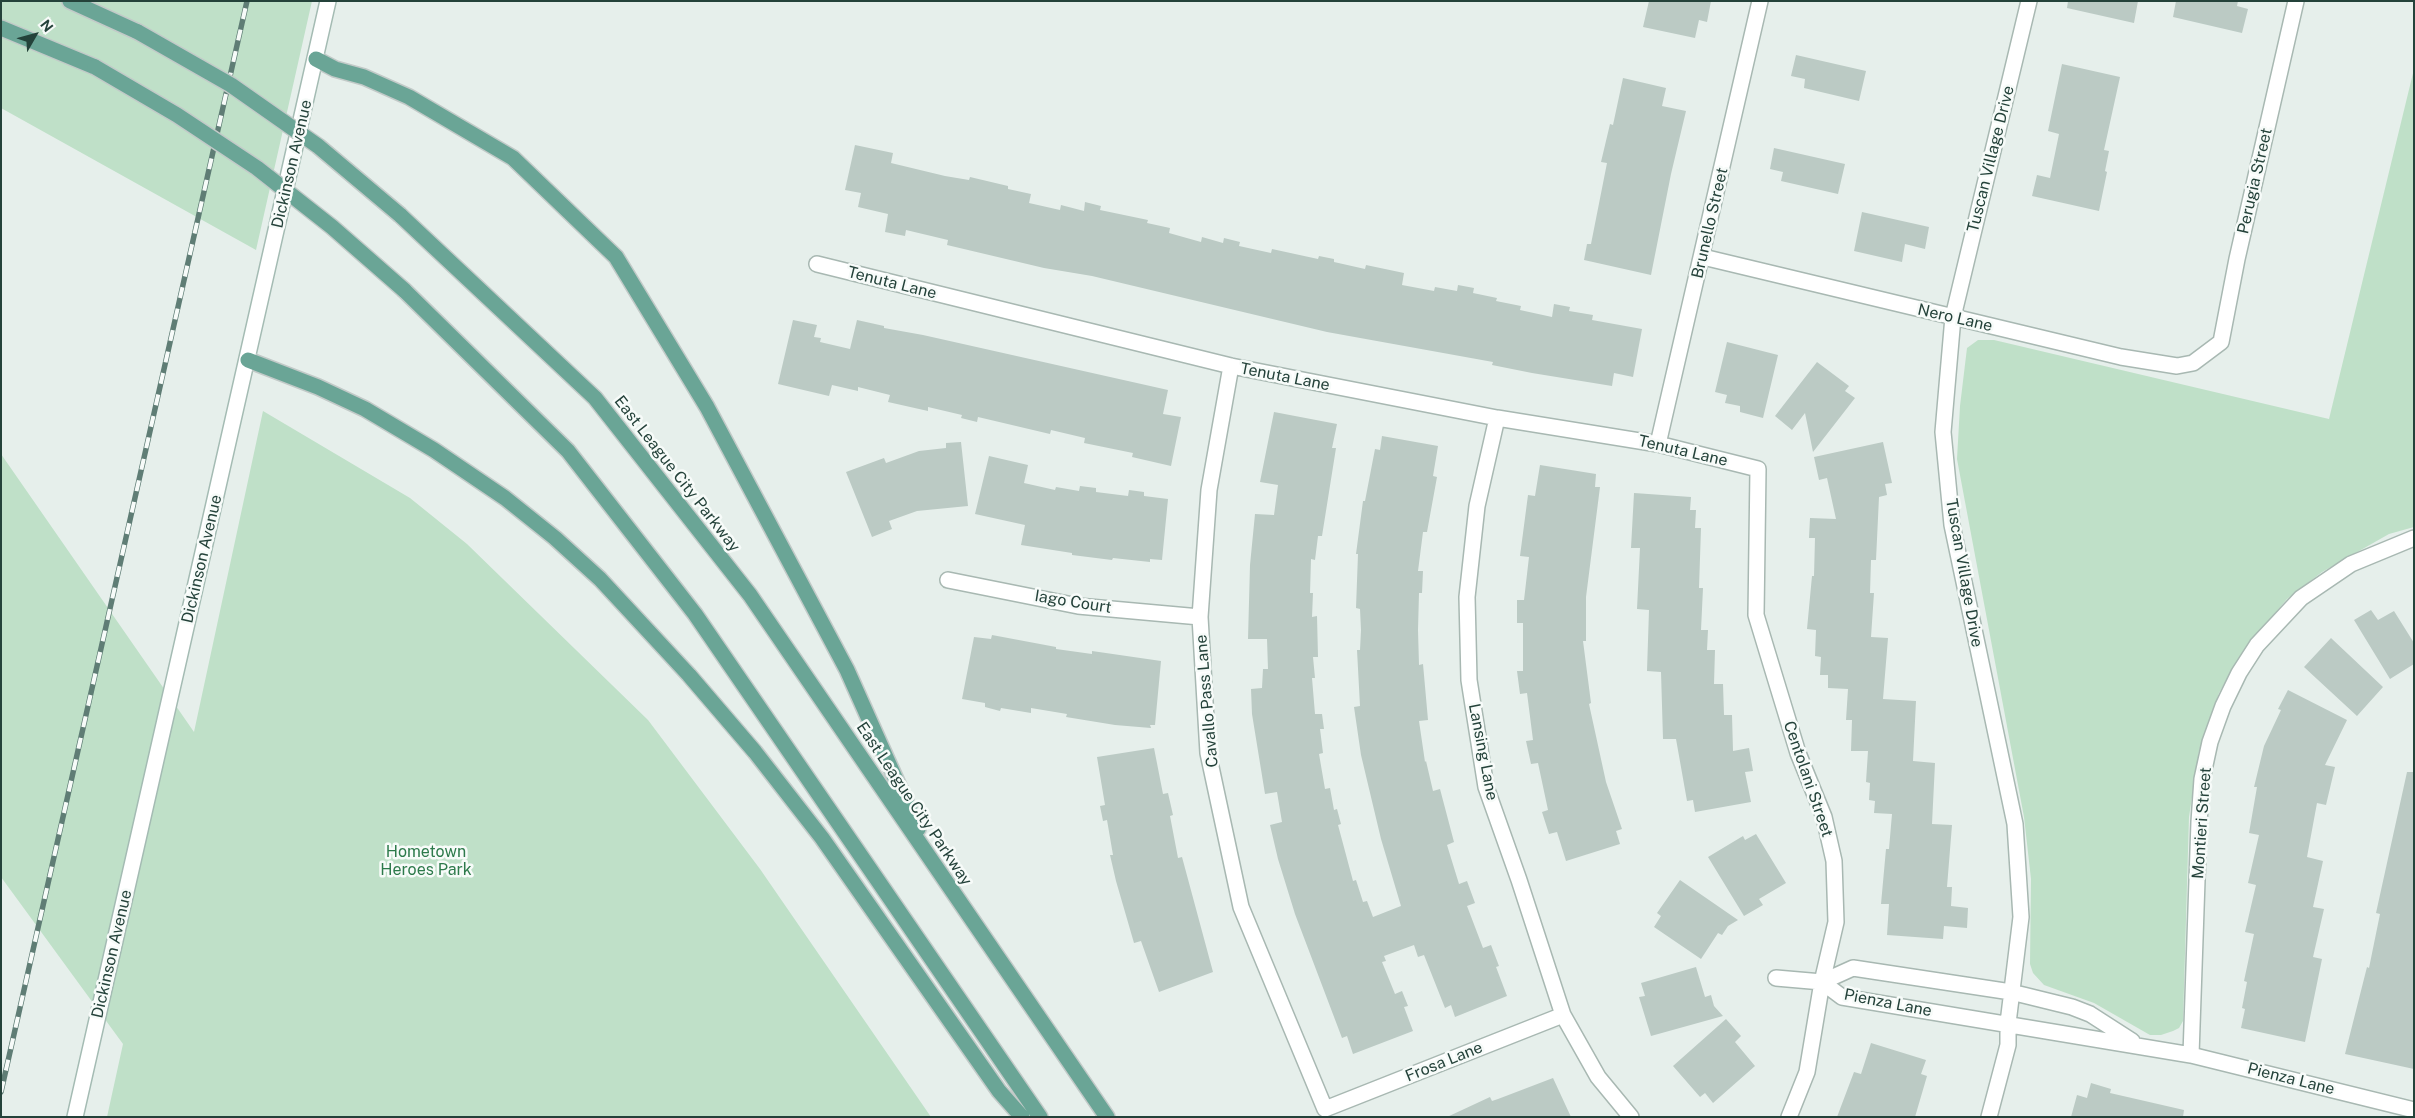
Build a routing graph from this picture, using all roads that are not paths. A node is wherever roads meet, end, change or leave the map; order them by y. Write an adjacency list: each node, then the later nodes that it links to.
1 (70, 1): 20 (main road, East League City Parkway, bridge)
2 (328, 1): 7 (street, Dickinson Avenue)
3 (1760, 1): 8 (street, Brunello Street)
4 (2029, 1): 10 (street, Tuscan Village Drive)
5 (2296, 1): 11 (street, Perugia Street)
6 (1, 28): 32 (main road, bridge)
7 (316, 59): 12 (street, Dickinson Avenue); 20 (main road)
8 (1702, 257): 10 (street, Nero Lane); 15 (street, Brunello Street)
9 (817, 264): 13 (street, Tenuta Lane)
10 (1952, 317): 11 (street, Nero Lane); 23 (street, Tuscan Village Drive)
11 (2206, 355)
12 (248, 360): 30 (street, Dickinson Avenue); 31 (main road)
13 (1232, 366): 14 (street, Tenuta Lane); 19 (street, Cavallo Pass Lane)
14 (1497, 418): 15 (street, Tenuta Lane); 24 (street, Lansing Lane)
15 (1658, 444): 16 (street, Tenuta Lane)
16 (1758, 469): 22 (street, Centolani Street)
17 (2414, 538): 27 (street, Montieri Street)
18 (948, 580): 19 (street, Iago Court)
19 (1200, 617): 28 (street, Cavallo Pass Lane)
20 (932, 862): 33 (main road, East League City Parkway)
21 (1776, 978): 22 (street)
22 (1822, 982): 23 (street, Pienza Lane); 25 (street, Pienza Lane); 35 (street, Centolani Street)
23 (2011, 992): 25 (street, Tuscan Village Drive); 26 (street, Pienza Lane)
24 (1563, 1015): 28 (street, Frosa Lane); 34 (street, Lansing Lane)
25 (2008, 1023): 26 (street, Pienza Lane); 36 (street, Tuscan Village Drive)
26 (2138, 1045): 27 (street, Pienza Lane)
27 (2191, 1055): 29 (street, Pienza Lane)
28 (1325, 1109)
29 (2414, 1110)
30 (75, 1117)
31 (1022, 1117)
32 (1040, 1117)
33 (1107, 1117)
34 (1631, 1117)
35 (1790, 1117)
36 (1989, 1117)

